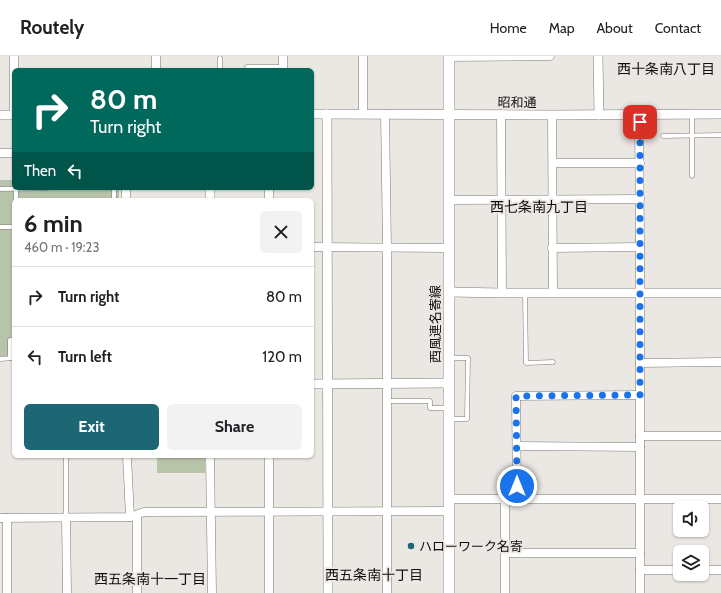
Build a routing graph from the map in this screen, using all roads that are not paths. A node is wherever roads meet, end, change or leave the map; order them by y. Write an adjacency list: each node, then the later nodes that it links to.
1 (14, 56): 11 (street)
2 (156, 56): 12 (street)
3 (283, 56): 14 (street)
4 (363, 56): 17 (street)
5 (449, 56): 6 (street); 19 (main road, 西風連名寄線)
6 (501, 56): 7 (street)
7 (550, 56)
8 (598, 56): 21 (street)
9 (220, 58): 13 (lane)
10 (247, 67): 14 (lane)
11 (14, 68)
12 (156, 68)
13 (220, 68)
14 (283, 68)
15 (314, 114): 16 (street, 昭和通)
16 (327, 114): 17 (street, 昭和通); 45 (street)
17 (363, 114): 18 (street, 昭和通)
18 (385, 114): 19 (street, 昭和通); 47 (street)
19 (449, 114): 20 (street, 昭和通); 39 (main road, 西風連名寄線)
20 (501, 114): 27 (street, 昭和通); 40 (street)
21 (599, 114): 22 (street, 昭和通); 27 (street, 昭和通)
22 (639, 114): 23 (street, 昭和通); 34 (street)
23 (692, 114): 24 (street, 昭和通); 29 (lane)
24 (721, 114)
25 (0, 115): 26 (street)
26 (12, 115)
27 (552, 115): 33 (street)
28 (721, 134): 29 (lane)
29 (692, 135): 30 (lane); 35 (lane)
30 (663, 136)
31 (0, 152): 32 (street)
32 (12, 152)
33 (553, 163): 34 (street); 41 (street)
34 (640, 163): 38 (street)
35 (692, 176)
36 (0, 188): 37 (lane)
37 (12, 188)
38 (640, 199): 41 (street); 46 (street)
39 (449, 200): 40 (street); 48 (main road, 西風連名寄線)
40 (502, 200): 41 (street); 51 (street)
41 (552, 200): 49 (street)
42 (0, 227): 43 (lane)
43 (12, 227)
44 (314, 247): 45 (street)
45 (327, 247): 47 (street); 64 (street)
46 (640, 247): 49 (street); 54 (street)
47 (386, 248): 48 (street); 65 (street)
48 (449, 248): 50 (main road, 西風連名寄線)
49 (552, 248): 53 (street)
50 (449, 292): 51 (street); 58 (main road, 西風連名寄線)
51 (502, 293): 52 (street)
52 (525, 293): 53 (street); 60 (lane)
53 (553, 293): 54 (street)
54 (640, 293): 55 (street); 62 (street)
55 (721, 293)
56 (12, 340): 57 (lane)
57 (12, 358): 59 (lane)
58 (449, 358): 66 (main road, 西風連名寄線); 69 (lane)
59 (0, 359)
60 (553, 362)
61 (721, 362): 62 (street)
62 (640, 363): 67 (street)
63 (314, 384): 64 (street)
64 (327, 384): 65 (street); 84 (street)
65 (386, 384): 66 (street); 68 (street)
66 (449, 384): 69 (main road, 西風連名寄線)
67 (640, 395): 70 (street); 72 (street)
68 (386, 401): 69 (lane); 85 (street)
69 (449, 414): 79 (main road, 西風連名寄線)
70 (640, 436): 71 (street); 73 (street)
71 (721, 436)
72 (517, 446): 73 (street); 78 (street)
73 (640, 447): 81 (street)
74 (66, 458): 89 (lane)
75 (128, 458): 88 (street)
76 (210, 458): 87 (street)
77 (269, 458): 83 (street)
78 (517, 498): 80 (street); 81 (street)
79 (449, 499): 80 (street); 86 (main road, 西風連名寄線)
80 (505, 499): 92 (street)
81 (640, 499): 82 (street); 91 (street)
82 (721, 499)
83 (269, 511): 84 (street); 87 (street); 101 (street)
84 (328, 511): 85 (street); 102 (street)
85 (386, 511): 86 (street); 103 (street)
86 (449, 511): 104 (main road, 西風連名寄線)
87 (210, 512): 88 (street); 100 (street)
88 (133, 516): 89 (street); 99 (street)
89 (66, 517): 90 (street); 98 (street)
90 (4, 518): 97 (street)
91 (640, 553): 92 (street); 93 (street)
92 (505, 554): 105 (street)
93 (640, 570): 94 (street); 106 (street)
94 (673, 570)
95 (709, 570): 96 (street)
96 (721, 570)
97 (7, 593)
98 (67, 593)
99 (137, 593)
100 (212, 593)
101 (269, 593)
102 (328, 593)
103 (387, 593)
104 (449, 593)
105 (505, 593)
106 (640, 593)

